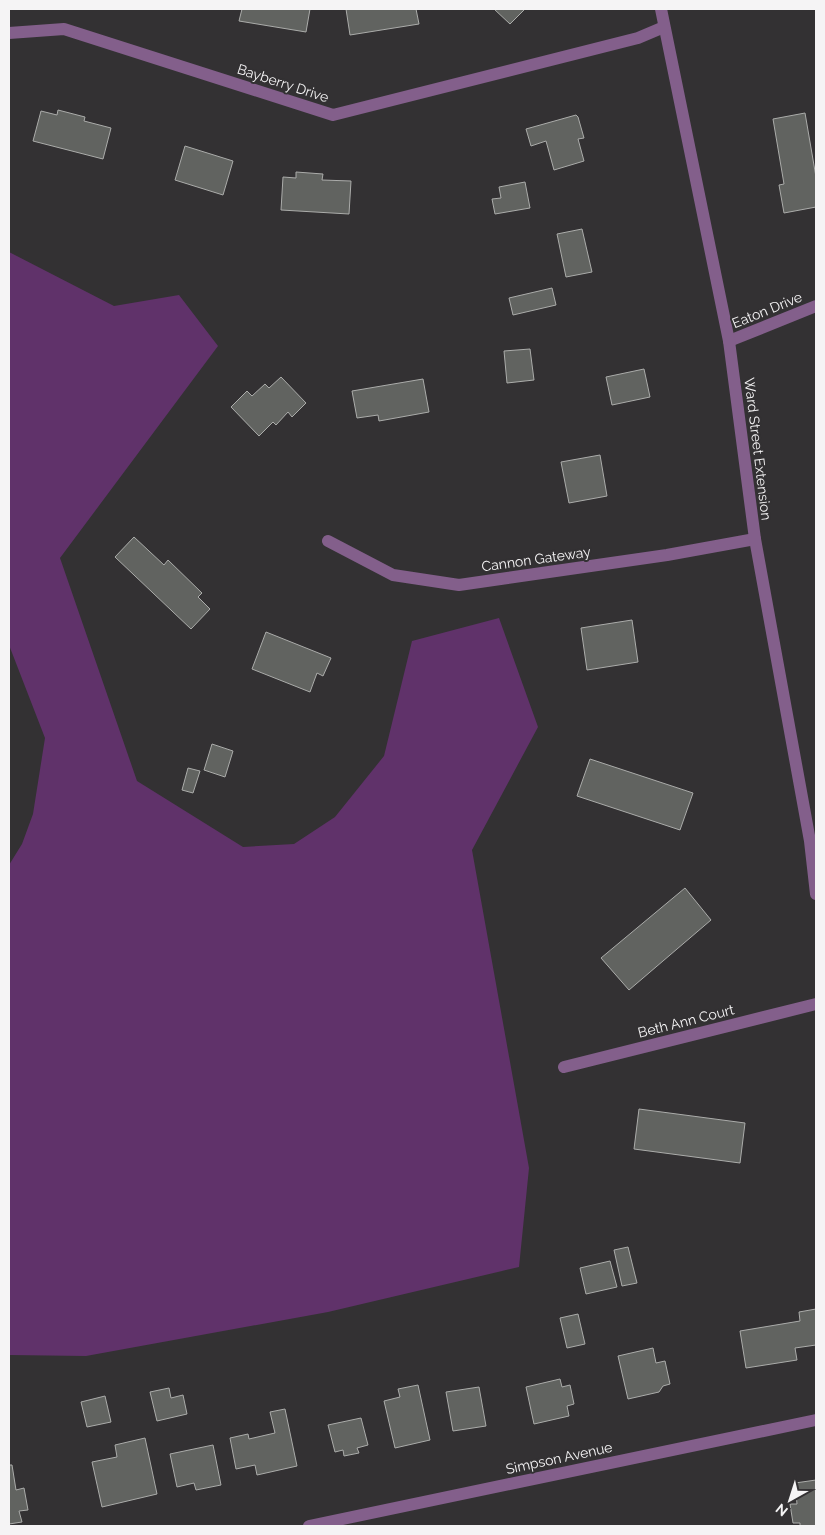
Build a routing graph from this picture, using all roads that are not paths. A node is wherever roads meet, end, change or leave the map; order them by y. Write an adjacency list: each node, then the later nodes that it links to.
1 (661, 9): 2 (street, Ward Street Extension)
2 (664, 27): 3 (street, Bayberry Drive); 5 (street, Ward Street Extension)
3 (9, 33)
4 (816, 306): 5 (street, Eaton Drive)
5 (729, 342): 6 (street, Ward Street Extension)
6 (755, 539): 7 (street, Cannon Gateway); 8 (street, Ward Street Extension)
7 (328, 541)
8 (813, 840): 9 (street, Ward Street Extension)
9 (816, 894)
10 (816, 1004): 11 (street, Beth Ann Court)
11 (564, 1067)
12 (816, 1420): 13 (street, Simpson Avenue)
13 (309, 1526)

